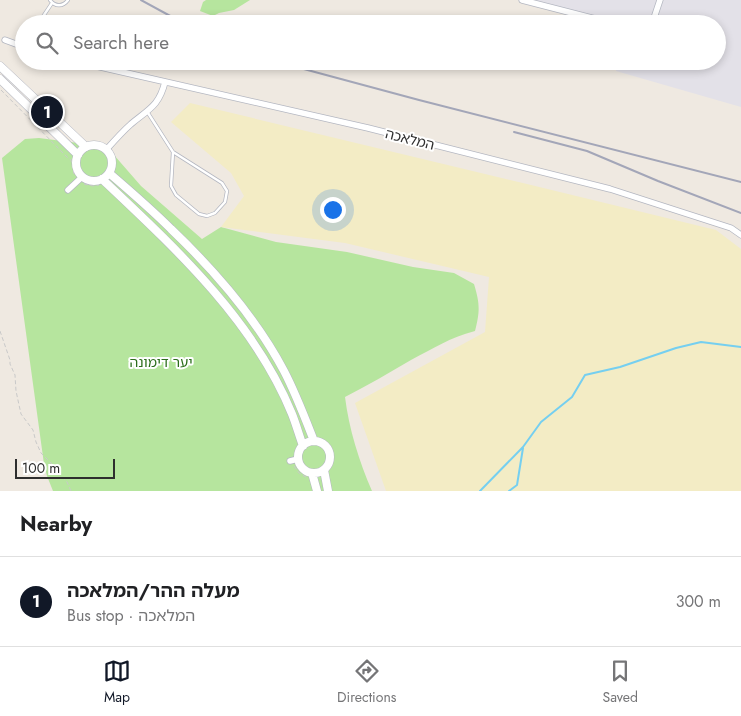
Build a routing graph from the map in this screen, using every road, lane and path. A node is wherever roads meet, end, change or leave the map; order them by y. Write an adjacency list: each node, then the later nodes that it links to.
1 (68, 0): 4 (lane)
2 (522, 0): 6 (street)
3 (660, 0): 7 (street)
4 (51, 1): 5 (lane)
5 (43, 15)
6 (580, 15)
7 (655, 15)
8 (5, 40): 9 (street)
9 (15, 43)
10 (0, 66): 16 (main road)
11 (113, 70): 13 (street, המלאכה)
12 (0, 80): 19 (main road)
13 (165, 82): 15 (street); 24 (street, המלאכה)
14 (0, 90): 21 (path)
15 (147, 112): 17 (street); 18 (lane)
16 (86, 147): 17 (main road); 19 (main road)
17 (106, 150): 20 (main road)
18 (173, 152): 18 (lane)
19 (78, 155): 21 (main road)
20 (109, 172): 22 (main road); 26 (main road)
21 (80, 178): 22 (main road); 22 (path); 23 (street)
22 (101, 182): 27 (main road)
23 (68, 190)
24 (741, 235)
25 (0, 331): 31 (path)
26 (314, 441): 27 (main road); 29 (main road)
27 (303, 446): 28 (main road)
28 (293, 460): 30 (main road); 30 (path)
29 (324, 470): 30 (main road); 33 (main road)
30 (310, 476): 32 (main road)
31 (71, 491)
32 (317, 491)
33 (328, 491)

